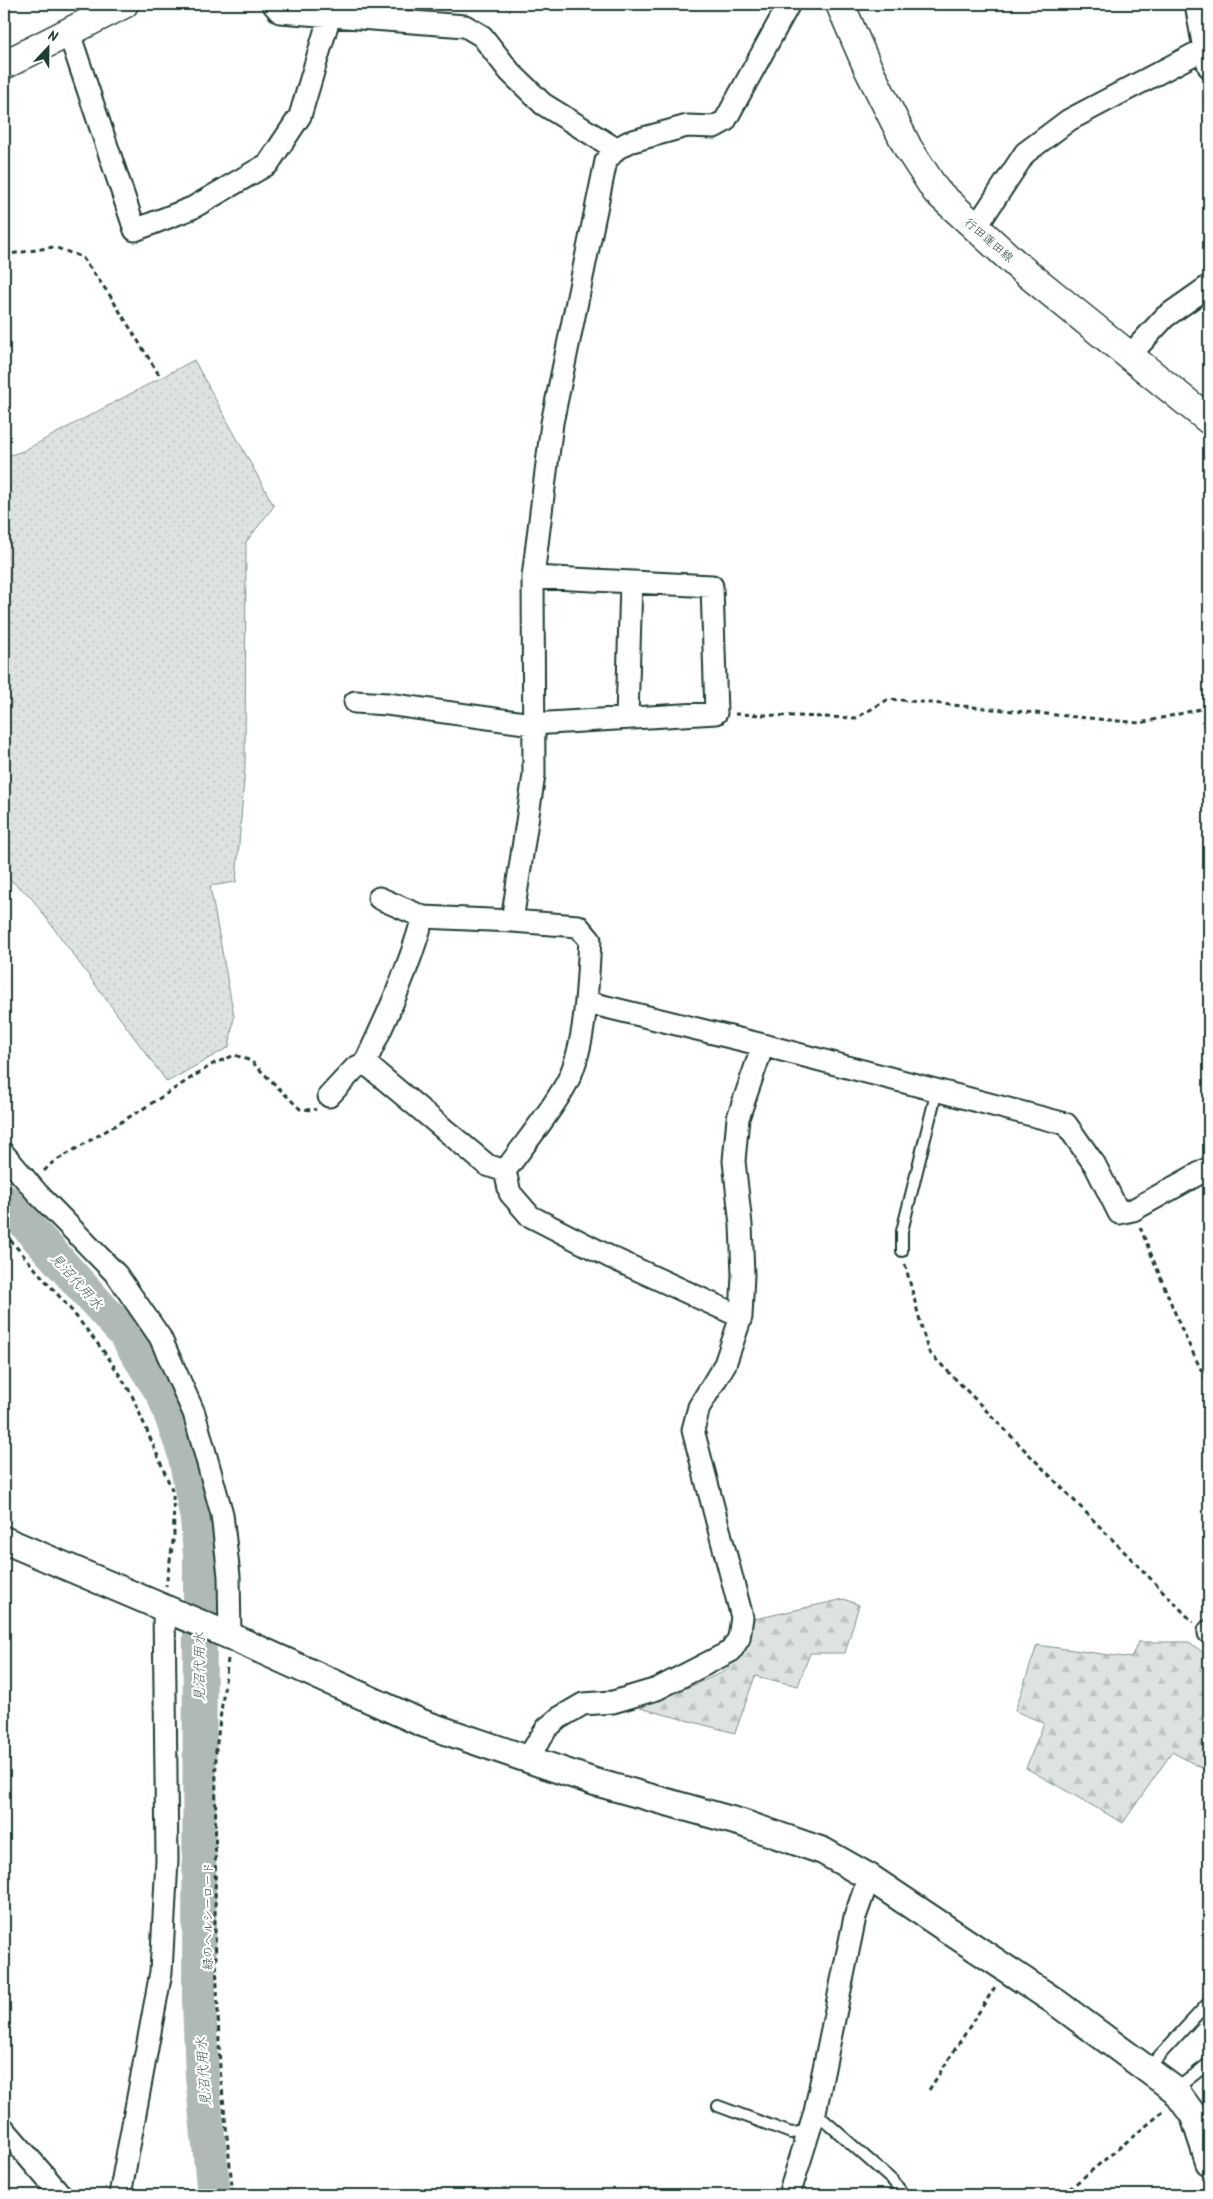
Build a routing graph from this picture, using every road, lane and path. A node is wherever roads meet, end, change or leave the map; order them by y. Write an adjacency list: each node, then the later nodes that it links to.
1 (124, 4): 7 (main road)
2 (273, 4): 6 (street)
3 (789, 4): 10 (street)
4 (840, 4): 11 (main road, 行田蓮田線)
5 (1196, 4): 8 (street)
6 (330, 15): 7 (street); 10 (street)
7 (69, 33): 9 (main road)
8 (1206, 58): 11 (street)
9 (4, 65)
10 (616, 149): 17 (street)
11 (975, 228): 14 (main road, 行田蓮田線)
12 (4, 255): 15 (path)
13 (1209, 286): 14 (street)
14 (1130, 355): 16 (main road, 行田蓮田線)
15 (161, 378)
16 (1209, 420)
17 (533, 577): 18 (street); 23 (street)
18 (630, 582): 21 (street); 22 (street)
19 (355, 702): 23 (street)
20 (1209, 707): 21 (path)
21 (716, 713): 22 (street)
22 (627, 718): 23 (street)
23 (532, 724): 26 (street)
24 (379, 898): 25 (street)
25 (424, 917): 26 (street); 29 (street)
26 (512, 921): 27 (street)
27 (586, 1002): 28 (street); 34 (street)
28 (763, 1045): 30 (street); 39 (street)
29 (365, 1063): 31 (street); 34 (street)
30 (937, 1090): 36 (street); 38 (lane)
31 (329, 1096): 35 (path)
32 (4, 1154): 35 (street)
33 (1209, 1168): 36 (street)
34 (505, 1171): 39 (street)
35 (31, 1185): 44 (street)
36 (1133, 1210): 40 (path)
37 (4, 1233): 42 (path)
38 (902, 1251): 43 (path)
39 (741, 1317): 45 (street)
40 (1206, 1380)
41 (4, 1540): 42 (street)
42 (169, 1610): 44 (street); 58 (street)
43 (1209, 1632)
44 (227, 1635): 45 (street); 59 (path, 緑のヘルシーロード)
45 (527, 1759): 46 (street)
46 (869, 1877): 47 (street); 54 (street)
47 (1006, 1969): 50 (street); 51 (path)
48 (1209, 2002): 50 (lane)
49 (1209, 2063): 52 (lane)
50 (1147, 2070): 52 (street)
51 (929, 2090)
52 (1177, 2094): 56 (street); 62 (path)
53 (718, 2106): 54 (lane)
54 (812, 2122): 60 (street); 61 (lane)
55 (4, 2129): 57 (street)
56 (1209, 2162)
57 (61, 2195)
58 (120, 2195)
59 (233, 2195)
60 (789, 2195)
61 (904, 2195)
62 (1062, 2195)

